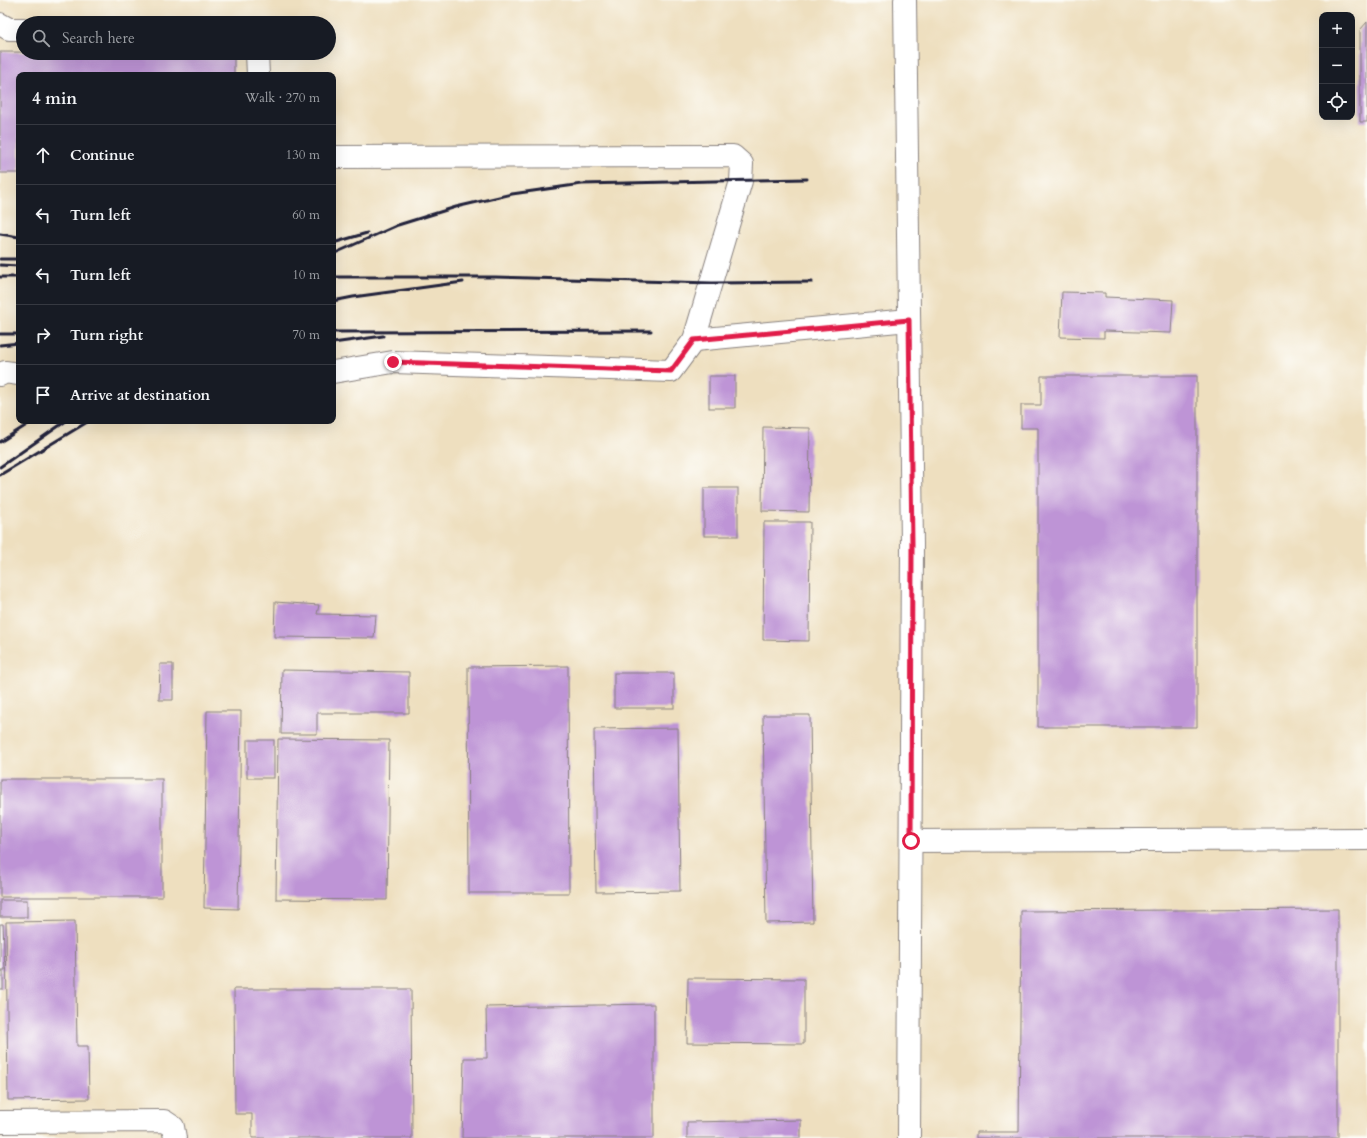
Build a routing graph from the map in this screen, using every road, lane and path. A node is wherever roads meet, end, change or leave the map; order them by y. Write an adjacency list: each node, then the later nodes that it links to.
1 (905, 0): 7 (lane)
2 (0, 24): 3 (lane)
3 (16, 29)
4 (257, 60): 5 (lane)
5 (258, 72)
6 (336, 157): 8 (lane)
7 (909, 320): 8 (lane); 13 (lane)
8 (694, 340): 9 (lane)
9 (336, 372)
10 (16, 374): 11 (lane)
11 (0, 375)
12 (1367, 839): 13 (lane)
13 (911, 841): 16 (lane)
14 (0, 1122): 15 (lane)
15 (175, 1138)
16 (909, 1138)

